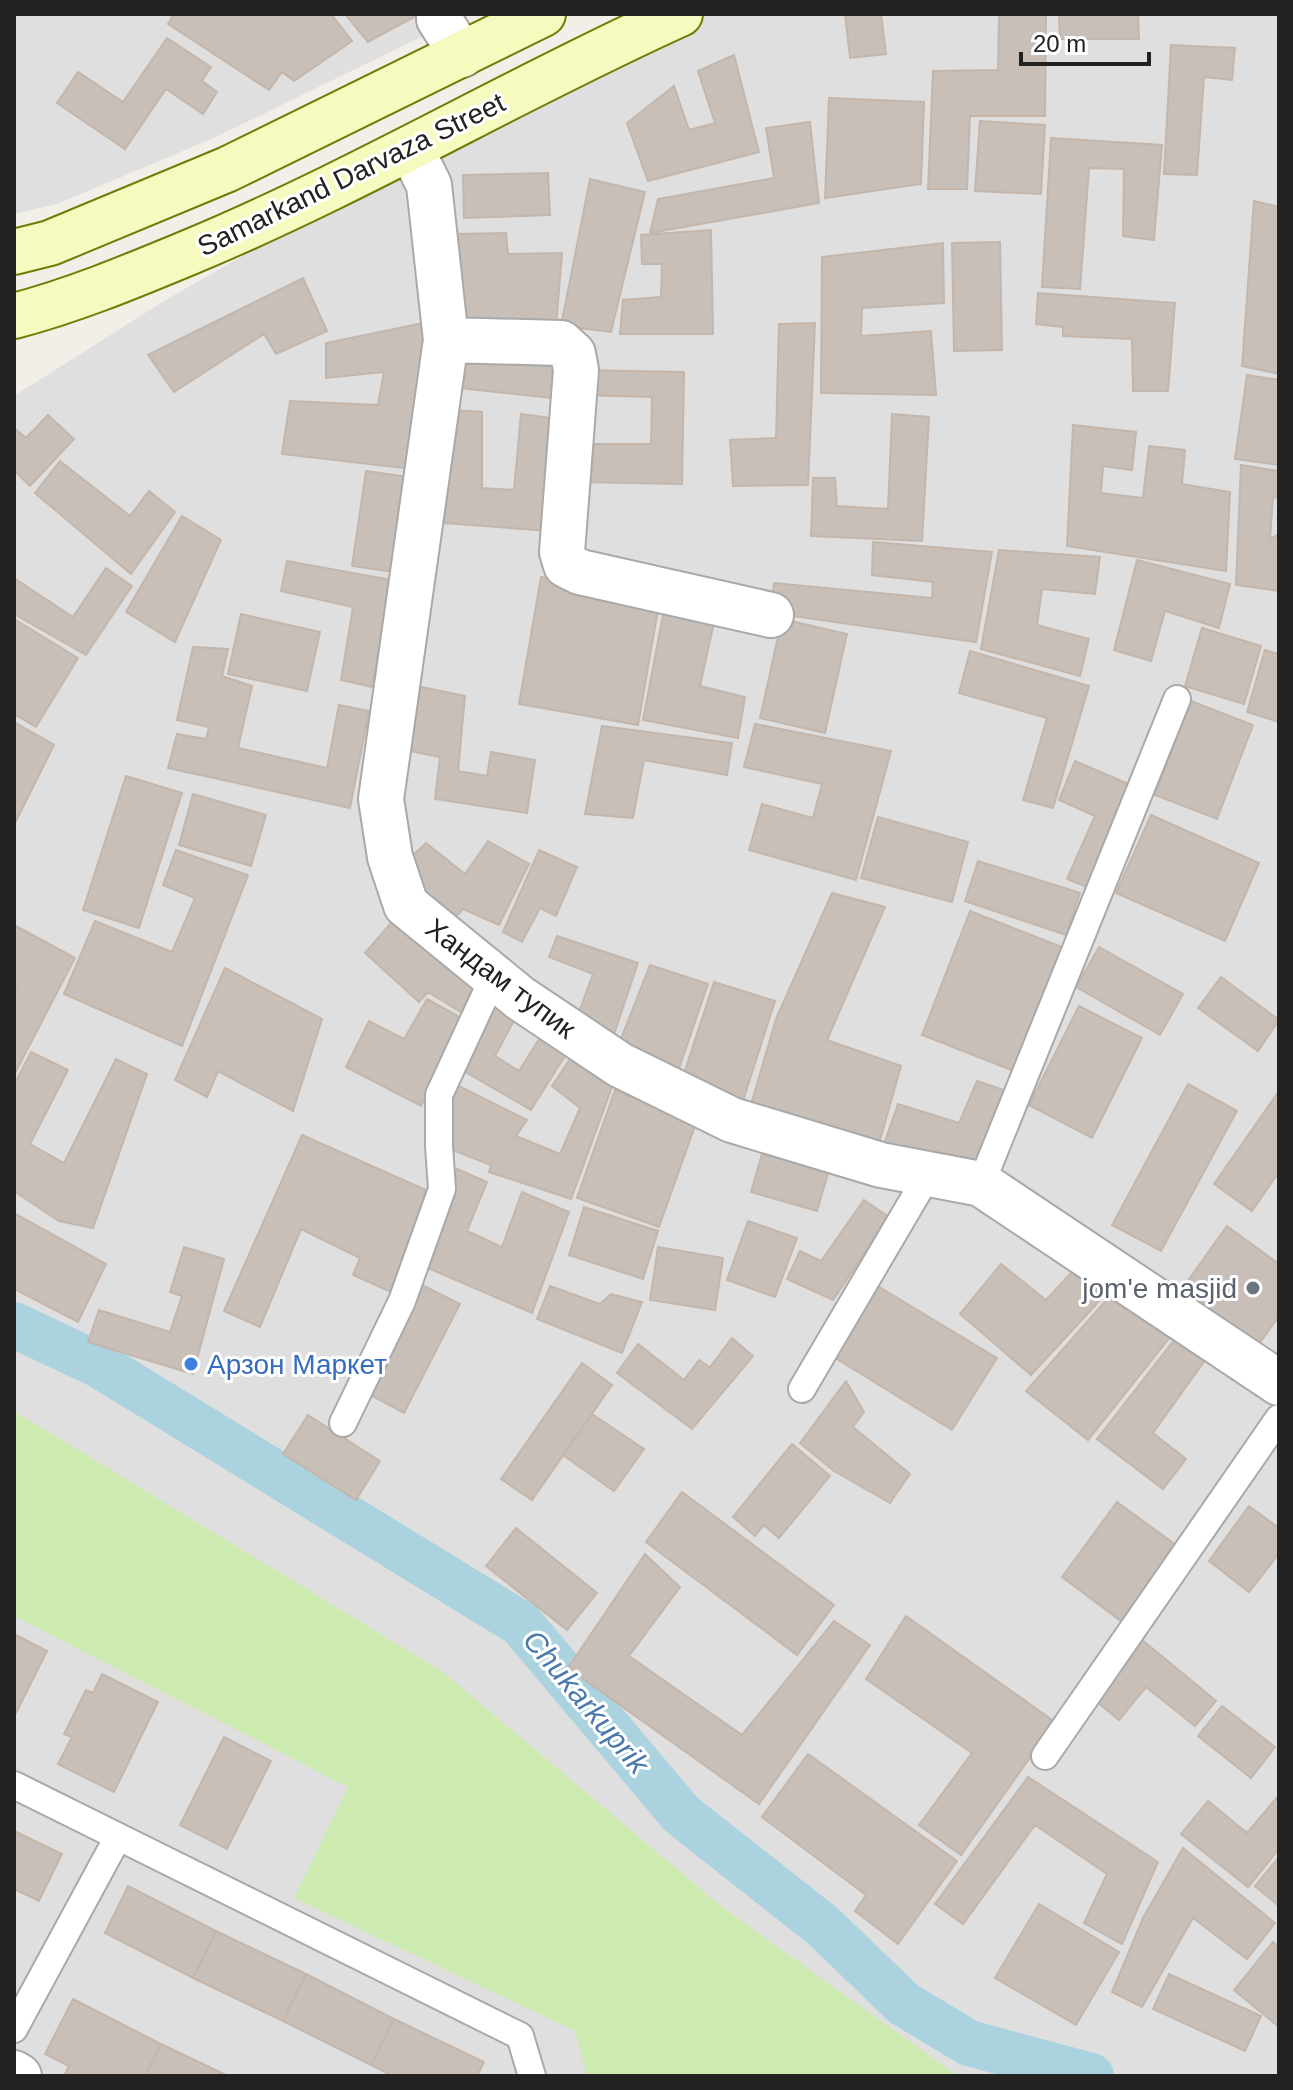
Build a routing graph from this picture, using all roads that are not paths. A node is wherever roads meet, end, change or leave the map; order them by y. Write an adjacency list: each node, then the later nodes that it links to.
1 (439, 14): 4 (street)
2 (543, 14): 4 (main road, Samarkand Darvaza Street)
3 (680, 14): 5 (main road, Samarkand Darvaza Street)
4 (462, 55): 6 (main road, Samarkand Darvaza Street)
5 (411, 149): 7 (main road, Samarkand Darvaza Street); 8 (street, Хандам тупик)
6 (14, 252)
7 (14, 316)
8 (446, 340): 9 (street); 11 (street, Хандам тупик)
9 (771, 615)
10 (1177, 699): 13 (lane)
11 (494, 976): 12 (street, Хандам тупик); 17 (lane)
12 (929, 1173): 13 (street, Хандам тупик); 15 (lane)
13 (981, 1184): 14 (street, Хандам тупик)
14 (1279, 1383)
15 (802, 1389)
16 (1279, 1418): 18 (lane)
17 (343, 1423)
18 (1045, 1756)
19 (14, 1785): 20 (lane)
20 (118, 1837): 21 (lane); 24 (lane)
21 (14, 2029)
22 (14, 2073): 23 (street)
23 (19, 2076)
24 (532, 2076)

